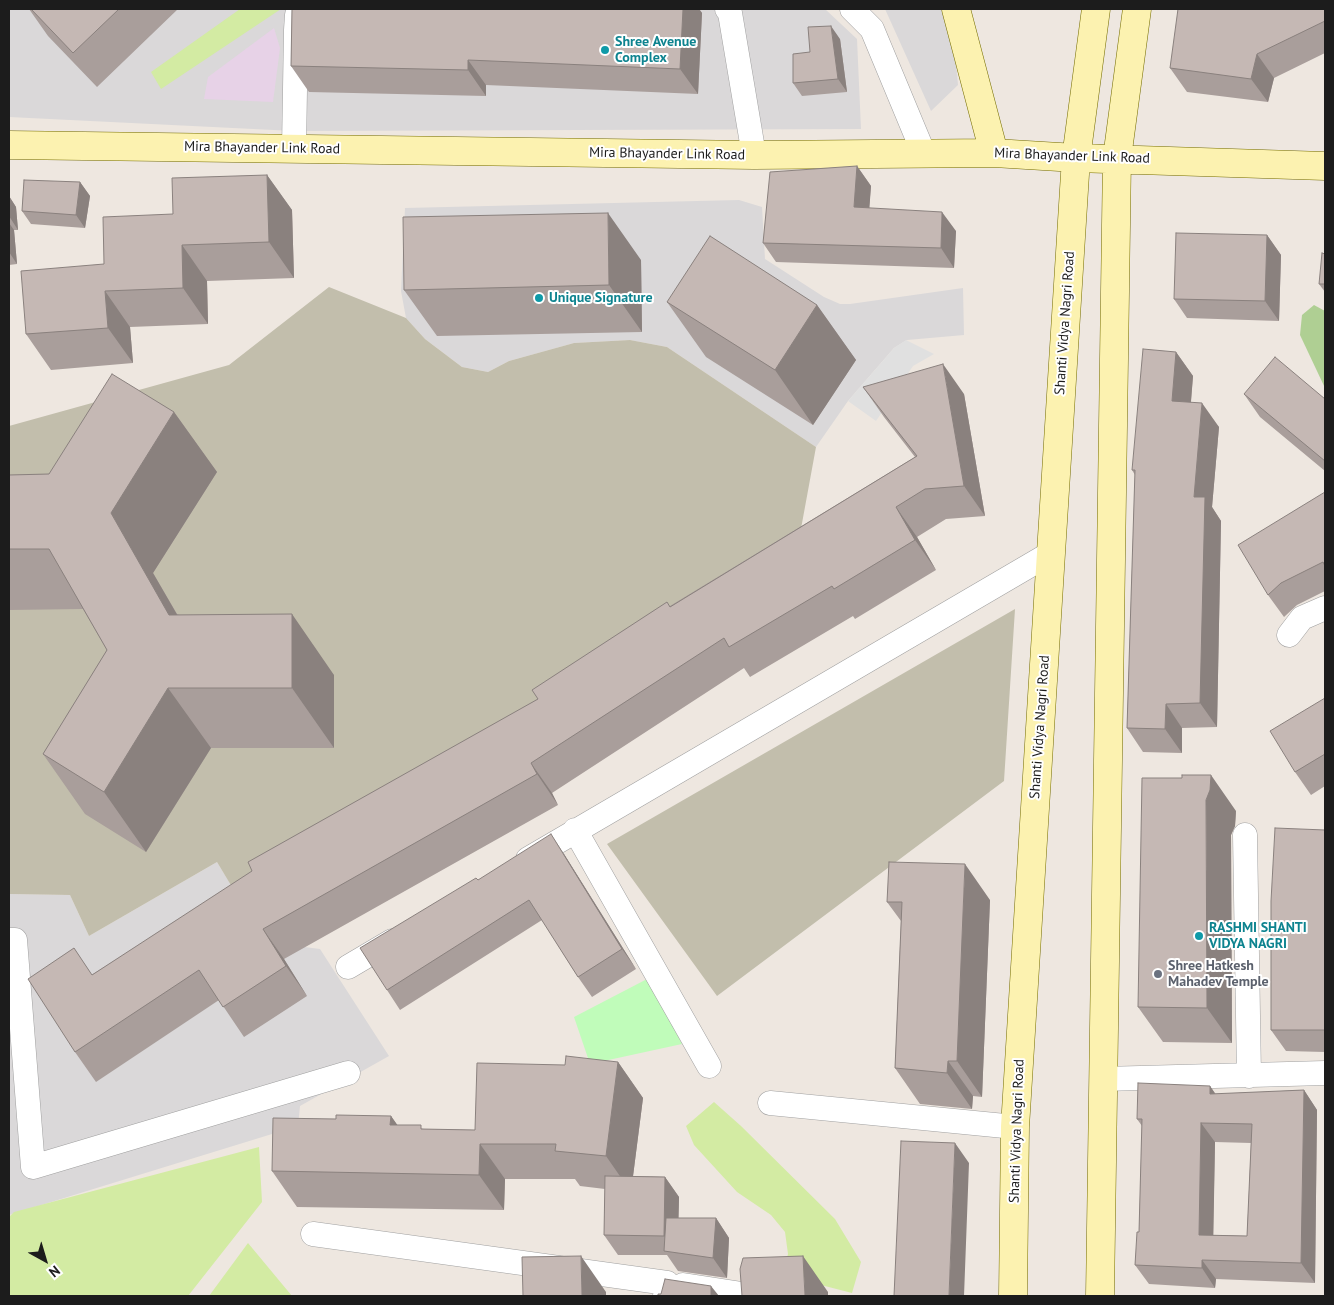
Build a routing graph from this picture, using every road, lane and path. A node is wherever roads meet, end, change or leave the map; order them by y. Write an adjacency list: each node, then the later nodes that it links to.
1 (300, 9): 8 (street)
2 (727, 9): 11 (street)
3 (852, 9): 10 (street)
4 (956, 9): 9 (street)
5 (1096, 9): 12 (street, Shanti Vidya Nagri Road)
6 (1137, 9): 13 (street)
7 (9, 145): 8 (street, Mira Bhayander Link Road)
8 (294, 148): 11 (street, Mira Bhayander Link Road)
9 (994, 153): 10 (street, Mira Bhayander Link Road); 12 (street, Mira Bhayander Link Road)
10 (924, 154): 11 (street, Mira Bhayander Link Road)
11 (754, 155)
12 (1076, 158): 13 (street, Mira Bhayander Link Road); 15 (street, Shanti Vidya Nagri Road)
13 (1117, 158): 14 (street, Mira Bhayander Link Road); 28 (street)
14 (1325, 166)
15 (1051, 553): 18 (street); 30 (street, Shanti Vidya Nagri Road)
16 (1325, 608): 17 (street)
17 (1289, 635)
18 (575, 830): 20 (street); 24 (street)
19 (1245, 835): 27 (street)
20 (508, 870)
21 (407, 932): 23 (street)
22 (9, 940): 25 (street)
23 (348, 967)
24 (709, 1066)
25 (348, 1073)
26 (1325, 1073): 27 (street)
27 (1249, 1076): 28 (street)
28 (1103, 1079): 35 (street)
29 (770, 1103): 30 (street)
30 (1015, 1127): 34 (street, Shanti Vidya Nagri Road)
31 (313, 1234): 32 (street)
32 (666, 1290): 33 (street)
33 (754, 1296)
34 (1013, 1296)
35 (1100, 1296)

